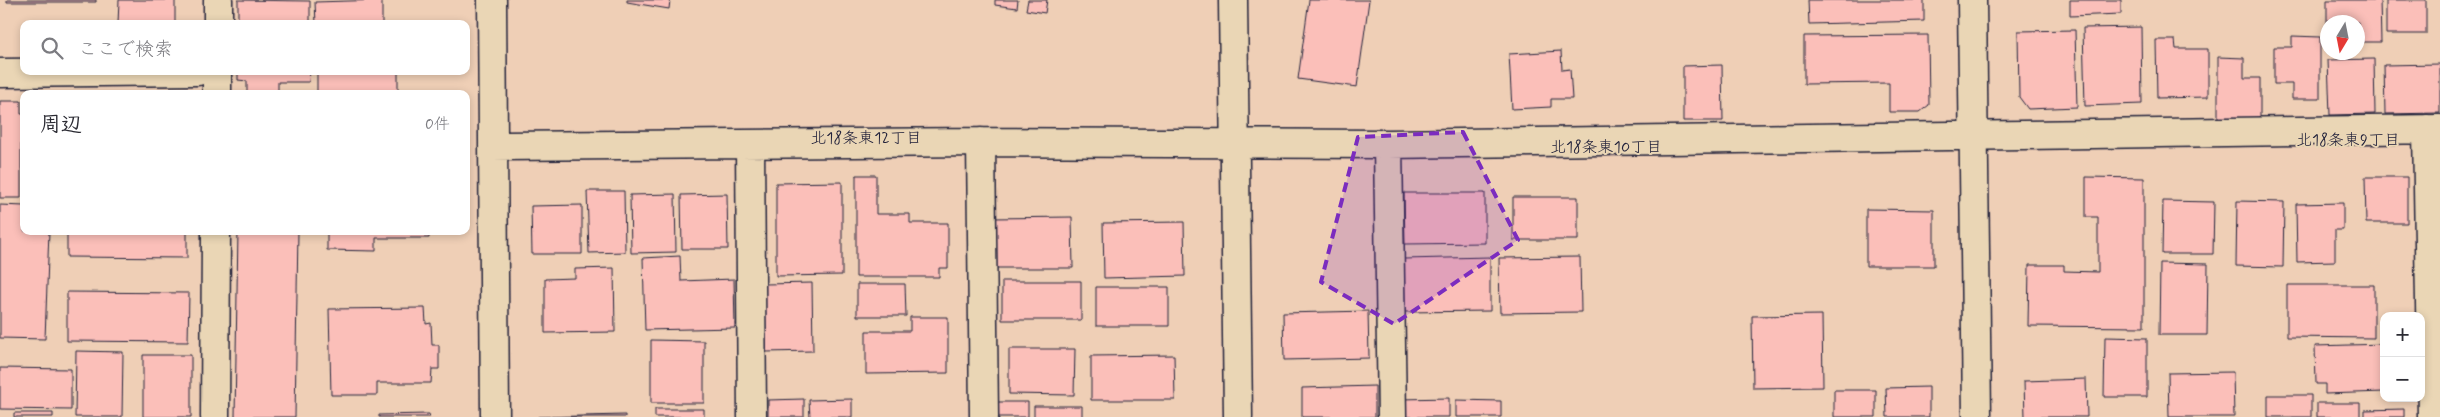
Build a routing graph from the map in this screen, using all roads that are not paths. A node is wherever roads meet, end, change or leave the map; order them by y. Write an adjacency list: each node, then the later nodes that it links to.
1 (218, 0): 5 (street)
2 (492, 0): 16 (street)
3 (1233, 0): 14 (street)
4 (1972, 0): 11 (street)
5 (218, 20)
6 (0, 73): 7 (street)
7 (20, 73)
8 (217, 75): 9 (street)
9 (217, 90)
10 (2434, 129): 11 (street); 25 (street)
11 (1974, 137): 15 (street); 24 (street)
12 (981, 142): 13 (street); 14 (street); 21 (street)
13 (750, 144): 16 (street); 20 (street)
14 (1235, 144): 15 (street); 22 (street)
15 (1388, 144): 23 (street)
16 (493, 146): 19 (street)
17 (216, 235): 18 (street)
18 (215, 417)
19 (495, 417)
20 (752, 417)
21 (984, 417)
22 (1238, 417)
23 (1392, 417)
24 (1977, 417)
25 (2432, 417)

